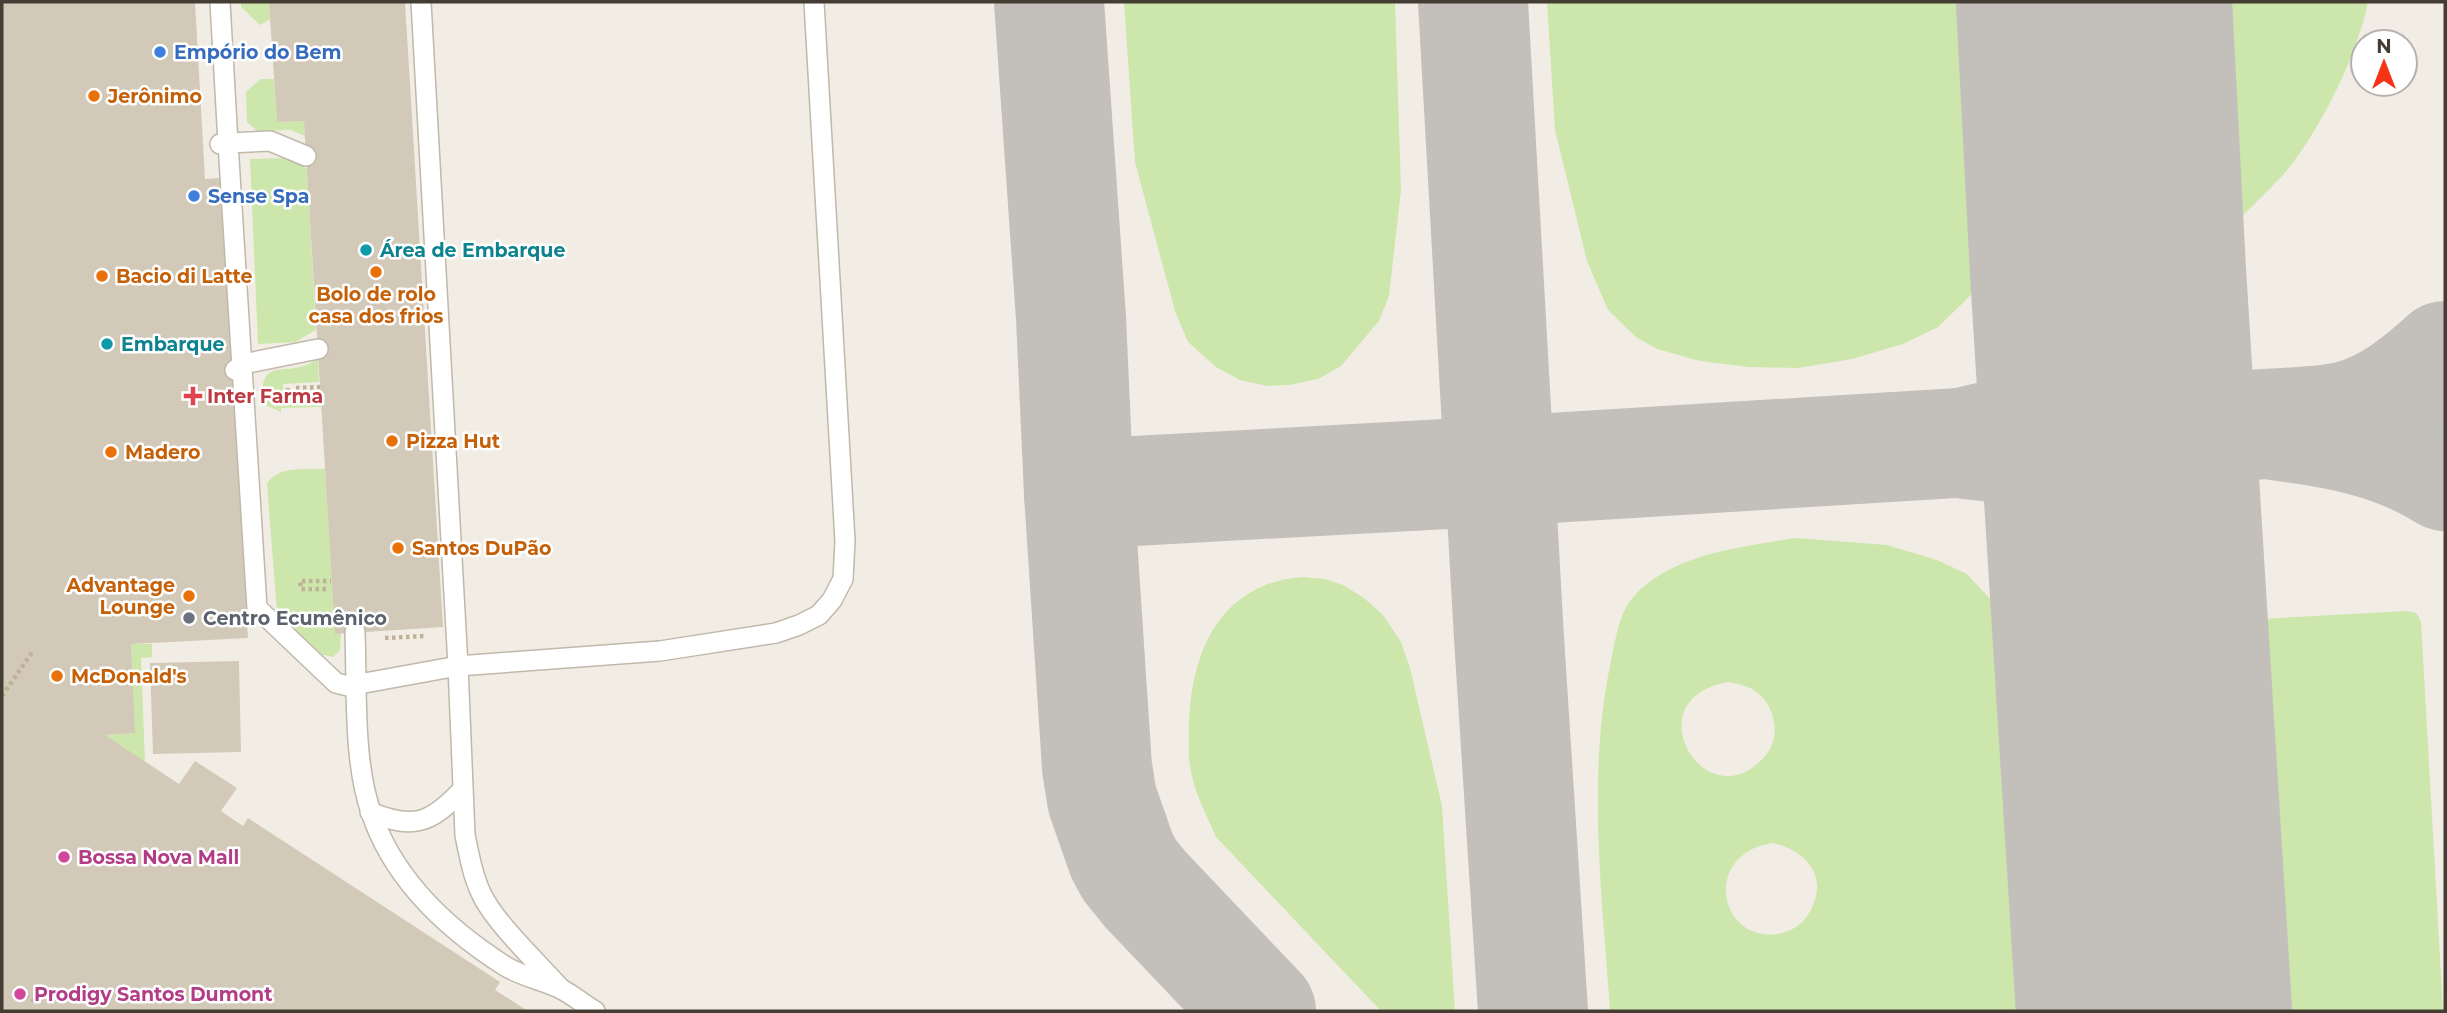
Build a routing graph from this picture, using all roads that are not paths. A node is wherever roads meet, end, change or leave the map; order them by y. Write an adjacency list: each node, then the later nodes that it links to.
1 (220, 2): 4 (lane)
2 (421, 2): 9 (lane)
3 (814, 2): 9 (lane)
4 (224, 144): 5 (lane); 7 (lane)
5 (306, 156)
6 (318, 349): 7 (lane)
7 (238, 368): 10 (lane)
8 (355, 632): 10 (lane)
9 (458, 666): 10 (lane); 11 (lane)
10 (357, 686): 12 (lane)
11 (462, 790): 12 (lane); 13 (lane)
12 (370, 812): 13 (lane)
13 (561, 989): 14 (lane)
14 (595, 1011)

